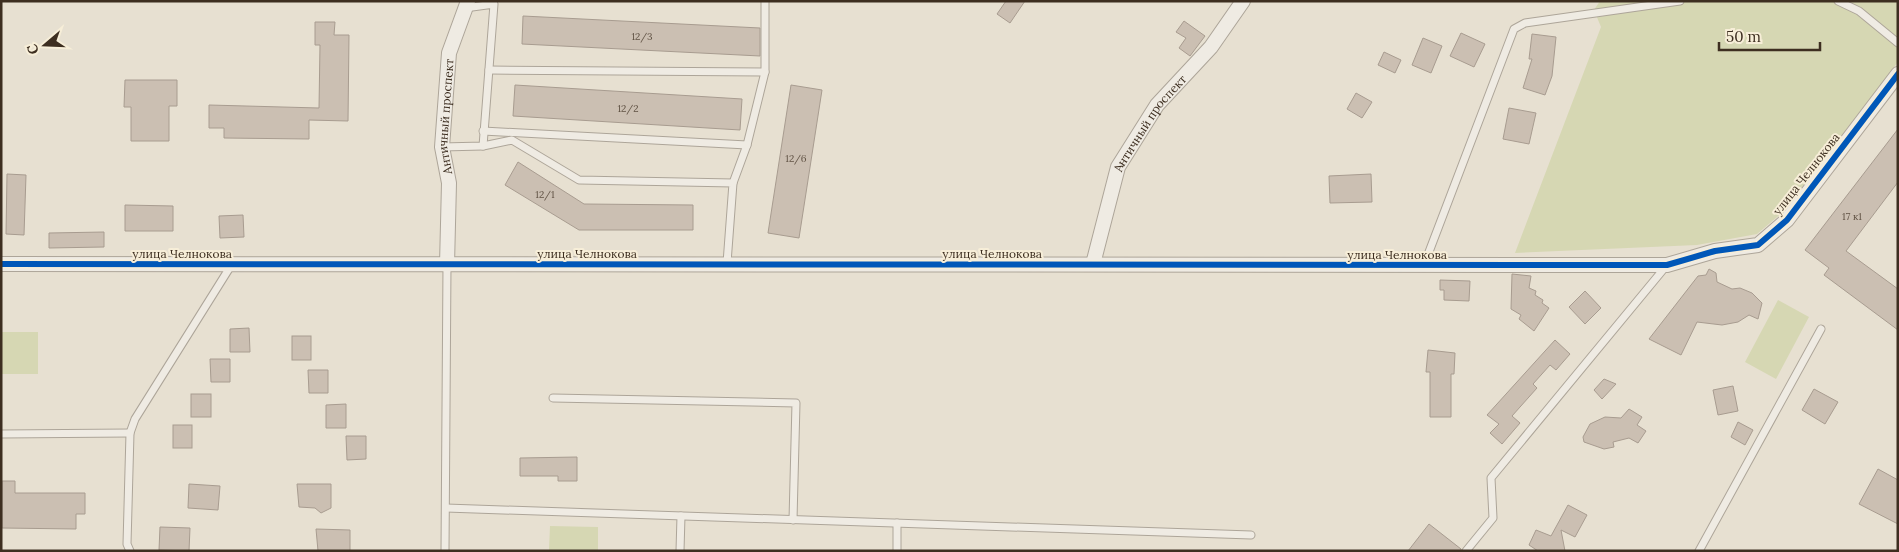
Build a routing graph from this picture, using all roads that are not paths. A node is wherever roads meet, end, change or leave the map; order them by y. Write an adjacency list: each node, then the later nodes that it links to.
1 (765, 1): 8 (lane)
2 (1243, 1): 18 (street, Античный проспект)
3 (1680, 1): 21 (lane)
4 (1838, 1): 6 (lane)
5 (466, 5): 7 (lane); 13 (street, Античный проспект)
6 (1898, 43)
7 (488, 70): 8 (lane); 10 (lane)
8 (765, 72): 11 (lane)
9 (1898, 74): 20 (street, улица Челнокова)
10 (483, 131): 11 (lane); 12 (lane)
11 (747, 145): 14 (lane)
12 (483, 146): 13 (lane); 14 (lane)
13 (442, 147): 19 (street, Античный проспект)
14 (733, 183): 15 (lane)
15 (726, 263): 18 (street, улица Челнокова); 19 (street, улица Челнокова)
16 (1, 264): 17 (street, улица Челнокова)
17 (233, 264): 19 (street, улица Челнокова); 24 (lane)
18 (1093, 264): 21 (street, улица Челнокова)
19 (447, 265): 26 (lane)
20 (1667, 265): 21 (street, улица Челнокова); 35 (lane)
21 (1424, 266)
22 (1820, 329): 36 (lane)
23 (553, 398): 28 (lane)
24 (130, 433): 25 (lane); 31 (lane)
25 (1, 434)
26 (446, 508): 27 (lane); 32 (lane)
27 (681, 516): 28 (lane); 33 (lane)
28 (793, 520): 29 (lane)
29 (897, 523): 30 (lane); 34 (lane)
30 (1251, 535)
31 (130, 551)
32 (445, 551)
33 (680, 551)
34 (897, 551)
35 (1466, 551)
36 (1699, 551)

